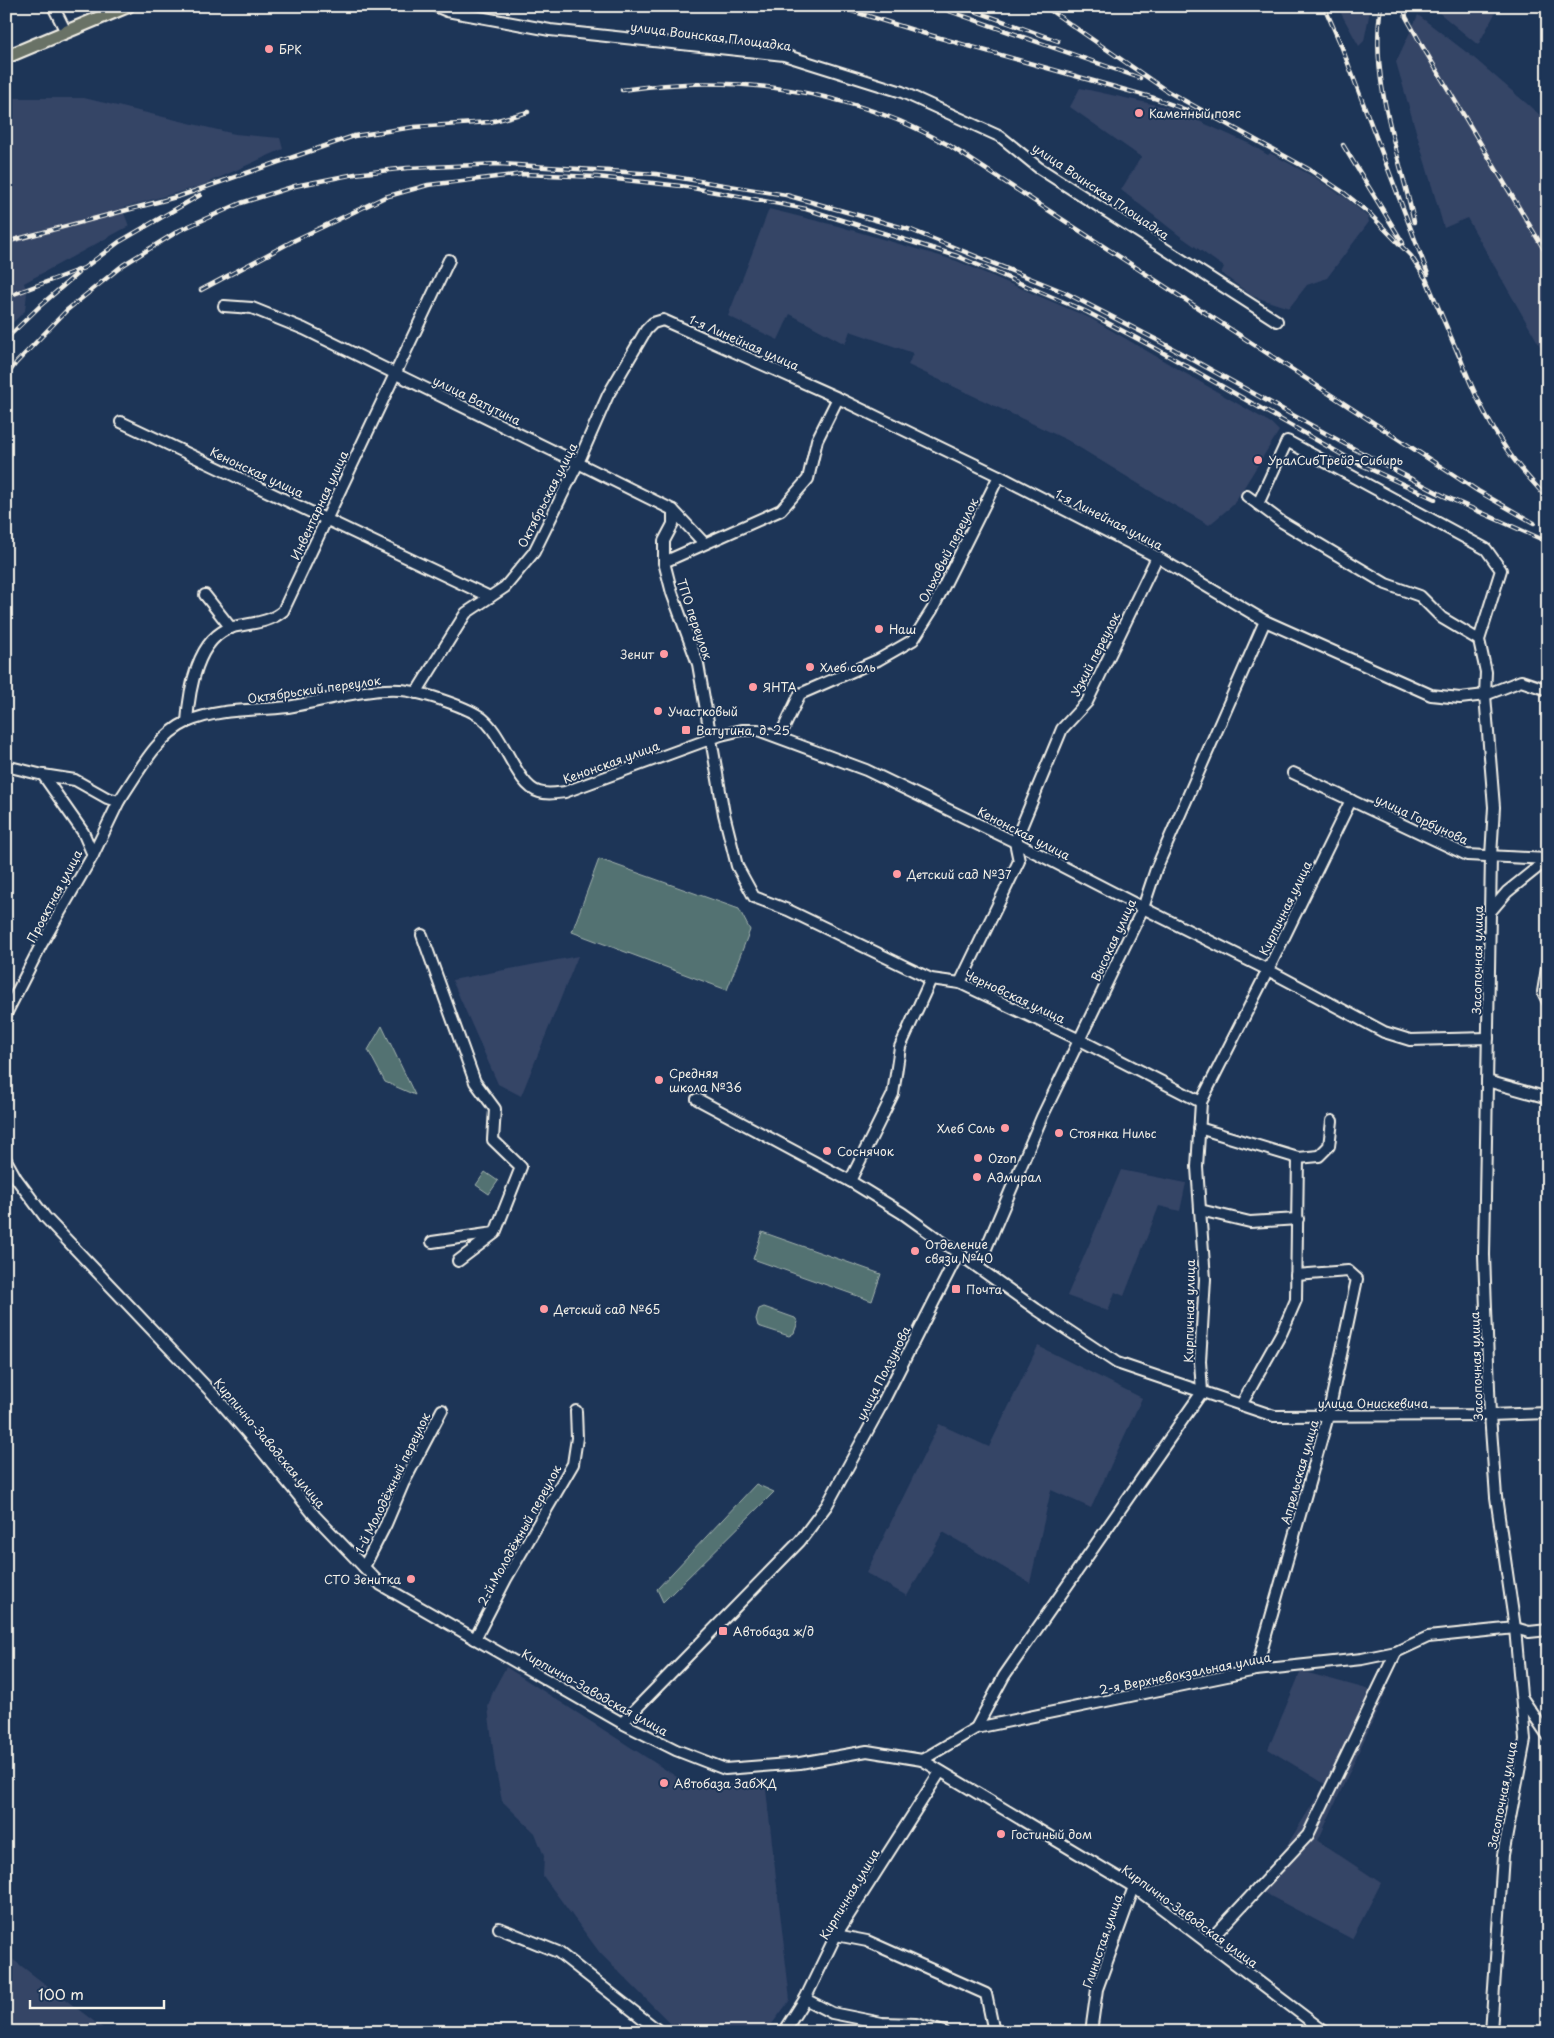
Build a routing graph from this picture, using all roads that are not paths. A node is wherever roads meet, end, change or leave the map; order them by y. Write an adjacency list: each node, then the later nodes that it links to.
1 (54, 6): 4 (street)
2 (128, 6): 4 (main road)
3 (435, 6): 9 (street, улица Воинская Площадка)
4 (66, 32): 5 (main road)
5 (6, 57)
6 (449, 260): 10 (street, Инвентарная улица)
7 (224, 306): 10 (street, улица Ватутина)
8 (663, 320): 11 (street, 1-я Линейная улица); 13 (street, Октябрьская улица)
9 (1277, 321)
10 (394, 374): 13 (street, улица Ватутина); 18 (street, Инвентарная улица)
11 (838, 398): 14 (street, 1-я Линейная улица); 19 (street)
12 (121, 422): 18 (street, Кенонская улица)
13 (578, 463): 17 (street, улица Ватутина); 23 (street, Октябрьская улица)
14 (999, 476): 20 (street, 1-я Линейная улица); 31 (street, Ольховый переулок)
15 (1247, 496): 16 (street)
16 (1258, 504): 26 (street); 26 (street)
17 (673, 510): 19 (street, улица Ватутина); 21 (street, ТПО переулок)
18 (326, 519): 23 (street, Кенонская улица); 25 (street, Инвентарная улица)
19 (704, 543): 21 (street)
20 (1157, 557): 24 (street, 1-я Линейная улица); 39 (street, Узкий переулок)
21 (664, 562): 32 (street, ТПО переулок)
22 (205, 595): 25 (street)
23 (490, 597): 28 (street, Октябрьская улица)
24 (1265, 621): 29 (street, 1-я Линейная улица); 43 (street, Высокая улица)
25 (231, 628): 30 (street, Инвентарная улица)
26 (1479, 640): 29 (street, Засопочная улица)
27 (1548, 690): 29 (street, 1-я Линейная улица)
28 (416, 693): 30 (street, Октябрьский переулок); 36 (street, Октябрьский переулок)
29 (1485, 695): 41 (street, Засопочная улица)
30 (187, 722): 38 (street, Октябрьский переулок)
31 (780, 736): 32 (street, Кенонская улица); 39 (street, Кенонская улица)
32 (712, 738): 36 (street, Кенонская улица); 44 (street, ТПО переулок)
33 (6, 766): 35 (street)
34 (1293, 773): 37 (street, улица Горбунова)
35 (43, 775): 38 (street); 40 (street, Проектная улица)
36 (538, 792)
37 (1351, 800): 41 (street, улица Горбунова); 48 (street, Кирпичная улица)
38 (119, 802): 40 (street, Октябрьский переулок)
39 (1015, 842): 43 (street, Кенонская улица); 50 (street)
40 (93, 854): 52 (street, Проектная улица)
41 (1491, 856): 42 (street, улица Горбунова); 45 (street, Засопочная улица)
42 (1548, 859): 45 (street)
43 (1142, 908): 48 (street, Кенонская улица); 54 (street, Высокая улица)
44 (788, 910): 49 (street, Черновская улица)
45 (1490, 912): 53 (street, Засопочная улица)
46 (422, 935): 66 (street)
47 (1548, 962): 51 (street)
48 (1268, 970): 53 (street, Кенонская улица); 58 (street, Кирпичная улица)
49 (932, 979): 50 (street, Черновская улица); 63 (street)
50 (960, 983): 54 (street, Черновская улица)
51 (1548, 1002)
52 (6, 1014)
53 (1488, 1038): 55 (street, Засопочная улица)
54 (1080, 1040): 58 (street, Черновская улица); 70 (street, Высокая улица)
55 (1487, 1081): 56 (street); 78 (street, Засопочная улица)
56 (1548, 1098)
57 (697, 1099): 63 (street)
58 (1201, 1102): 60 (street, Кирпичная улица)
59 (1332, 1121): 61 (street)
60 (1199, 1128): 61 (street); 64 (street, Кирпичная улица)
61 (1298, 1158): 65 (street)
62 (6, 1160): 79 (street, Кирпично-Заводская улица)
63 (850, 1181): 68 (street)
64 (1200, 1210): 65 (street); 72 (street, Кирпичная улица)
65 (1298, 1219): 71 (street)
66 (495, 1233): 67 (street); 69 (street)
67 (432, 1242)
68 (958, 1254): 70 (street, улица Онискевича); 86 (street, улица Ползунова)
69 (458, 1261)
70 (978, 1267): 72 (street, улица Онискевича)
71 (1296, 1275): 73 (street); 77 (street, Апрельская улица)
72 (1202, 1392): 73 (street, улица Онискевича); 87 (street)
73 (1241, 1405): 77 (street, улица Онискевича)
74 (442, 1410): 79 (street, 1-й Молодёжный переулок)
75 (576, 1410): 82 (street, 2-й Молодёжный переулок)
76 (1548, 1413): 78 (street, улица Онискевича)
77 (1328, 1416): 78 (street, улица Онискевича); 84 (street, Апрельская улица)
78 (1490, 1416): 80 (street, Засопочная улица)
79 (364, 1567): 82 (street, Кирпично-Заводская улица)
80 (1515, 1628): 81 (street, 2-я Верхневокзальная улица); 83 (street, 2-я Верхневокзальная улица); 85 (street, Засопочная улица)
81 (1548, 1630)
82 (475, 1639): 86 (street, Кирпично-Заводская улица)
83 (1396, 1652): 84 (street, 2-я Верхневокзальная улица); 94 (street)
84 (1256, 1670): 87 (street, 2-я Верхневокзальная улица)
85 (1521, 1698): 88 (street); 102 (street, Засопочная улица)
86 (622, 1723): 89 (street, Кирпично-Заводская улица)
87 (976, 1728): 89 (street, 2-я Верхневокзальная улица)
88 (1548, 1736)
89 (922, 1760): 90 (street, Кирпично-Заводская улица)
90 (940, 1772): 91 (street, Кирпично-Заводская улица); 93 (street, Кирпичная улица)
91 (1134, 1888): 94 (street, Кирпично-Заводская улица); 100 (street, Глинистая улица)
92 (499, 1928): 96 (street)
93 (836, 1935): 95 (street, Кирпичная улица); 99 (street)
94 (1207, 1943): 101 (street, Кирпично-Заводская улица)
95 (804, 1999): 97 (street, Кирпичная улица); 98 (street)
96 (660, 2032)
97 (784, 2032)
98 (944, 2032)
99 (994, 2032)
100 (1091, 2032)
101 (1325, 2032)
102 (1491, 2032)

